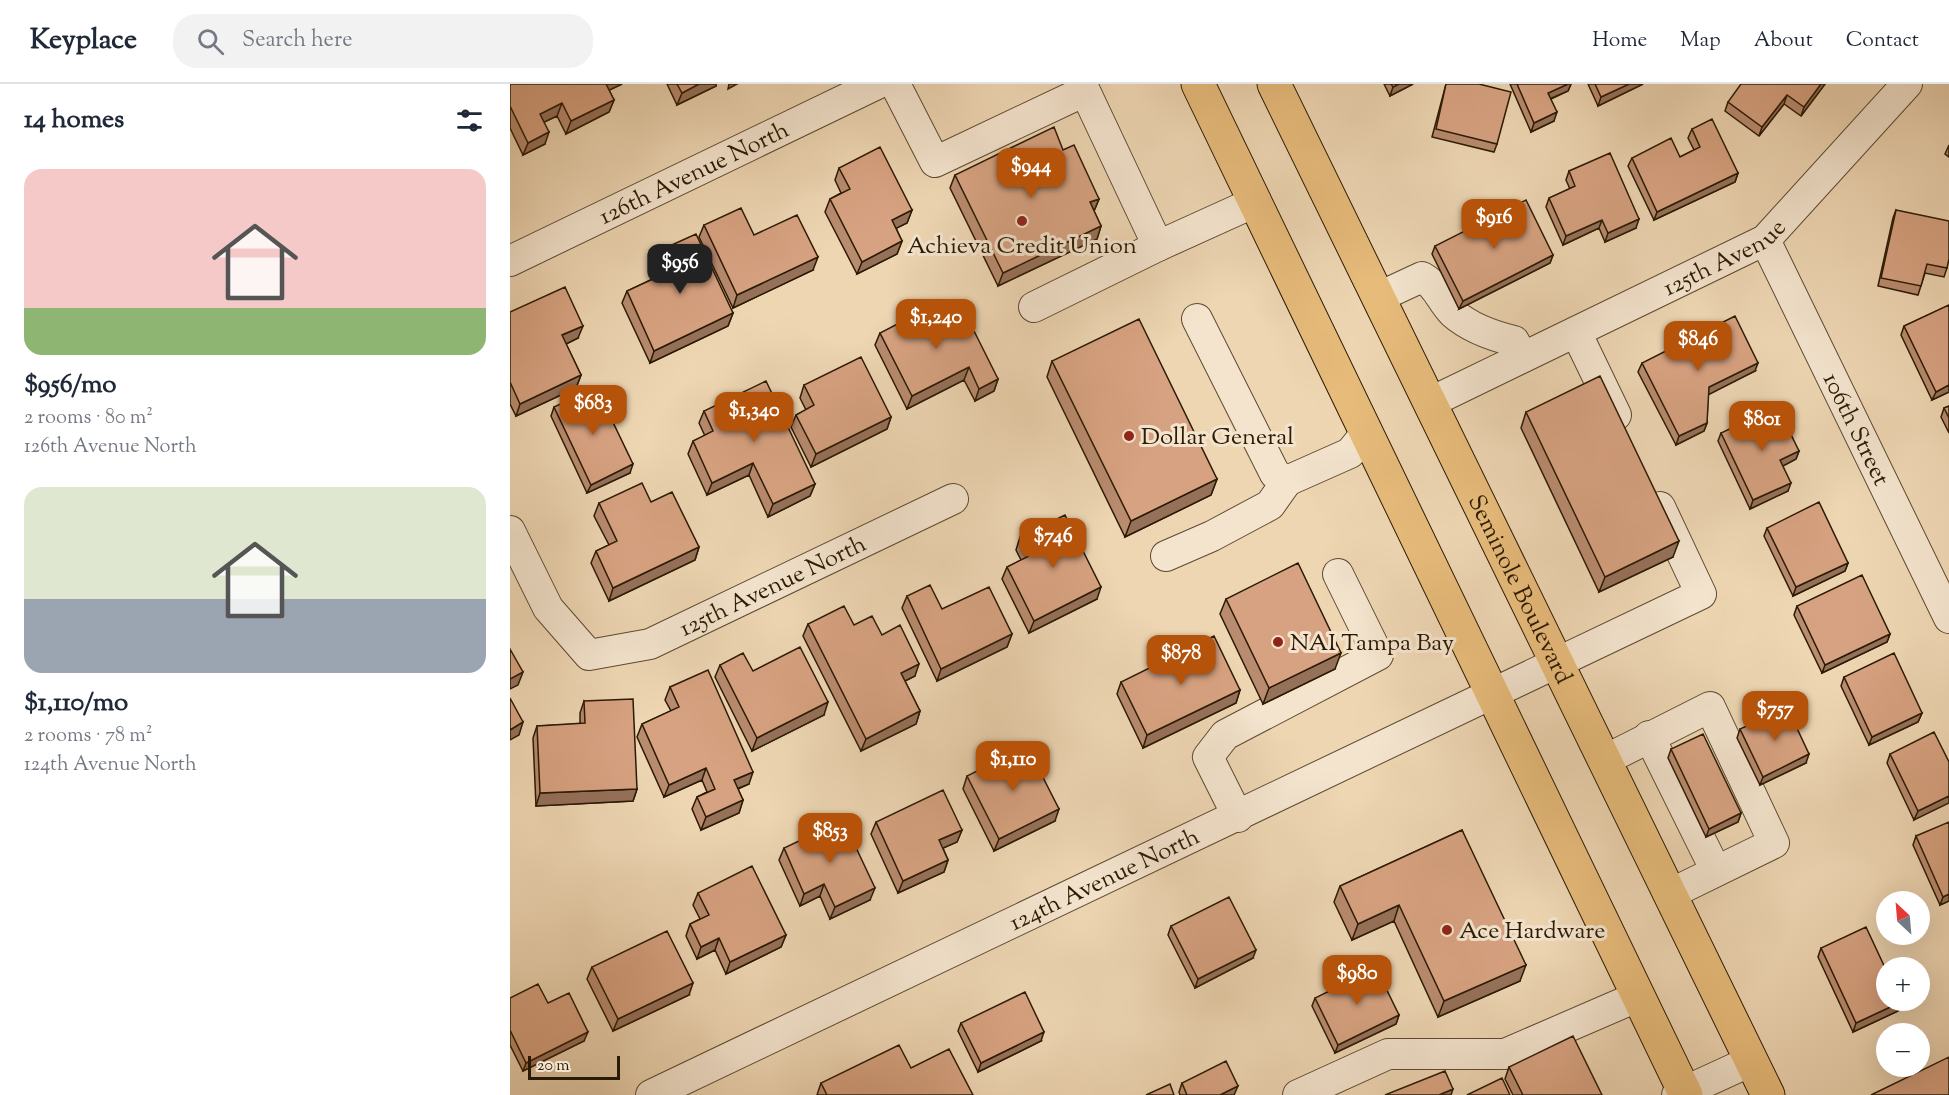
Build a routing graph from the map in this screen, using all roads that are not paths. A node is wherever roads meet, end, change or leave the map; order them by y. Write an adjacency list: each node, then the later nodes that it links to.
1 (876, 84): 9 (street, 126th Avenue North)
2 (895, 84): 8 (street)
3 (1198, 84): 6 (main road)
4 (1274, 84): 10 (main road, Seminole Boulevard)
5 (1907, 84): 7 (street, 125th Avenue)
6 (1255, 202): 8 (street); 16 (main road)
7 (1765, 240): 13 (street, 125th Avenue); 24 (street, 106th Street)
8 (1158, 246): 11 (street)
9 (510, 261)
10 (1379, 297): 14 (street); 15 (main road, Seminole Boulevard)
11 (1034, 307)
12 (1197, 319): 18 (street)
13 (1576, 332): 14 (street, 125th Avenue); 17 (street)
14 (1523, 357): 15 (street, 125th Avenue)
15 (1431, 402): 25 (main road, Seminole Boulevard)
16 (1367, 432): 18 (street); 26 (main road)
17 (1626, 435)
18 (1287, 481): 22 (street)
19 (1650, 487): 25 (street, 124th Avenue North)
20 (953, 499): 21 (street, 125th Avenue North)
21 (510, 531)
22 (1166, 555)
23 (1338, 574): 29 (street)
24 (1949, 618)
25 (1558, 664): 26 (street, 124th Avenue North); 28 (main road, Seminole Boulevard)
26 (1494, 695): 29 (street, 124th Avenue North); 32 (main road)
27 (1649, 736): 28 (street); 30 (street); 30 (street)
28 (1605, 760): 31 (main road, Seminole Boulevard)
29 (1239, 817): 35 (street, 124th Avenue North)
30 (1716, 872): 31 (street)
31 (1670, 894): 33 (main road, Seminole Boulevard)
32 (1639, 996): 34 (main road); 36 (street)
33 (1751, 1061): 34 (street); 37 (main road, Seminole Boulevard)
34 (1683, 1094)
35 (651, 1095)
36 (1298, 1095)
37 (1768, 1095)

